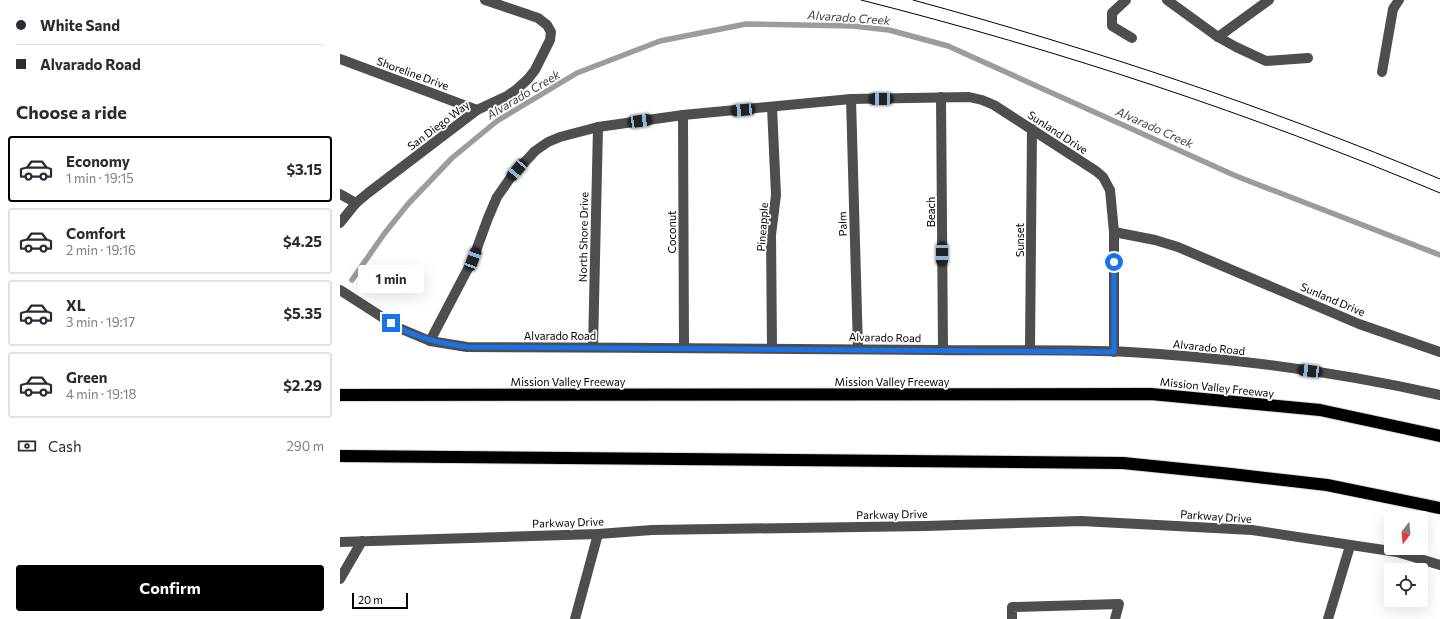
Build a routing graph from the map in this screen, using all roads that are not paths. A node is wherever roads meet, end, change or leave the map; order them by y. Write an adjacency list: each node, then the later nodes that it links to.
1 (485, 0): 14 (street, San Diego Way)
2 (1126, 0): 7 (street)
3 (1167, 0): 6 (street)
4 (1269, 0): 6 (street)
5 (1400, 0): 10 (street)
6 (1218, 37): 8 (street)
7 (1132, 38)
8 (1308, 58)
9 (340, 59): 14 (street, Shoreline Drive)
10 (1382, 72)
11 (941, 97): 12 (street, Sunland Drive); 17 (street, Sunland Drive); 28 (street, Beach)
12 (851, 99): 13 (street, Sunland Drive); 27 (street, Palm)
13 (772, 107): 15 (street, Sunland Drive); 26 (street, Pineapple)
14 (477, 110): 19 (street, San Diego Way)
15 (683, 115): 16 (street, Sunland Drive); 25 (street, Coconut)
16 (598, 127): 23 (street, Sunland Drive); 24 (street, North Shore Drive)
17 (1032, 129): 21 (street, Sunland Drive); 29 (street, Sunset)
18 (340, 194): 19 (street)
19 (356, 203): 20 (street, San Diego Way)
20 (341, 222)
21 (1114, 232): 30 (street); 31 (street, Sunland Drive)
22 (340, 290): 23 (street, Alvarado Road)
23 (430, 341): 24 (street, Alvarado Road)
24 (592, 347): 25 (street, Alvarado Road)
25 (684, 348): 26 (street, Alvarado Road)
26 (772, 348): 27 (street, Alvarado Road)
27 (858, 349): 28 (street, Alvarado Road)
28 (943, 350): 29 (street, Alvarado Road)
29 (1030, 350): 30 (street, Alvarado Road)
30 (1114, 352): 33 (street, Alvarado Road)
31 (1440, 352)
32 (340, 395): 34 (highway, Mission Valley Freeway)
33 (1440, 395)
34 (1440, 436)
35 (340, 456): 36 (highway)
36 (1440, 508)
37 (598, 534): 38 (street, Parkway Drive); 40 (street, Parkway Drive); 43 (street)
38 (362, 541): 39 (street, Parkway Drive); 42 (street)
39 (340, 542)
40 (1350, 546): 41 (street, Parkway Drive); 46 (street)
41 (1440, 565)
42 (340, 579)
43 (575, 619)
44 (1012, 619): 45 (street)
45 (1115, 619)
46 (1328, 619)

